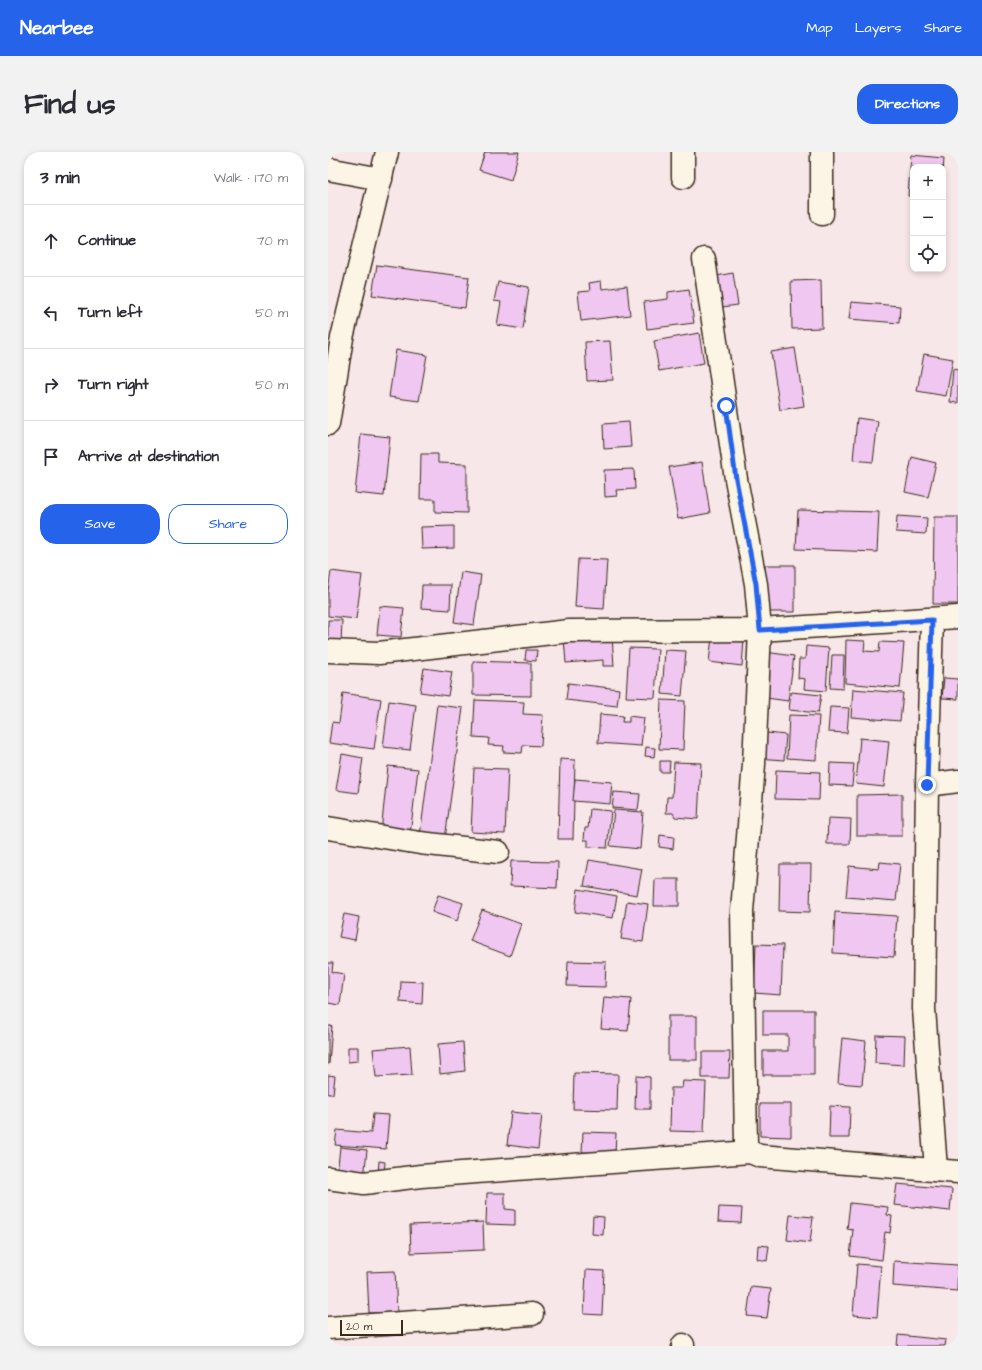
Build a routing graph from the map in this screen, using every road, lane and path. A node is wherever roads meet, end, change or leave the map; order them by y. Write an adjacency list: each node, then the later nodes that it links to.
1 (387, 152): 6 (street)
2 (683, 152): 5 (street)
3 (822, 152): 7 (street)
4 (328, 169): 6 (street)
5 (683, 177)
6 (381, 179): 9 (street)
7 (822, 214)
8 (704, 259): 13 (street)
9 (331, 393): 10 (street)
10 (328, 424)
11 (958, 617): 12 (street)
12 (932, 620): 13 (street); 16 (street)
13 (760, 630): 14 (street); 19 (street)
14 (328, 651)
15 (958, 781): 16 (street)
16 (927, 785): 20 (street)
17 (328, 828): 18 (street)
18 (498, 852)
19 (750, 1152): 20 (street); 22 (street)
20 (936, 1169): 21 (street)
21 (958, 1172)
22 (328, 1178)
23 (532, 1314): 24 (street)
24 (328, 1328)

